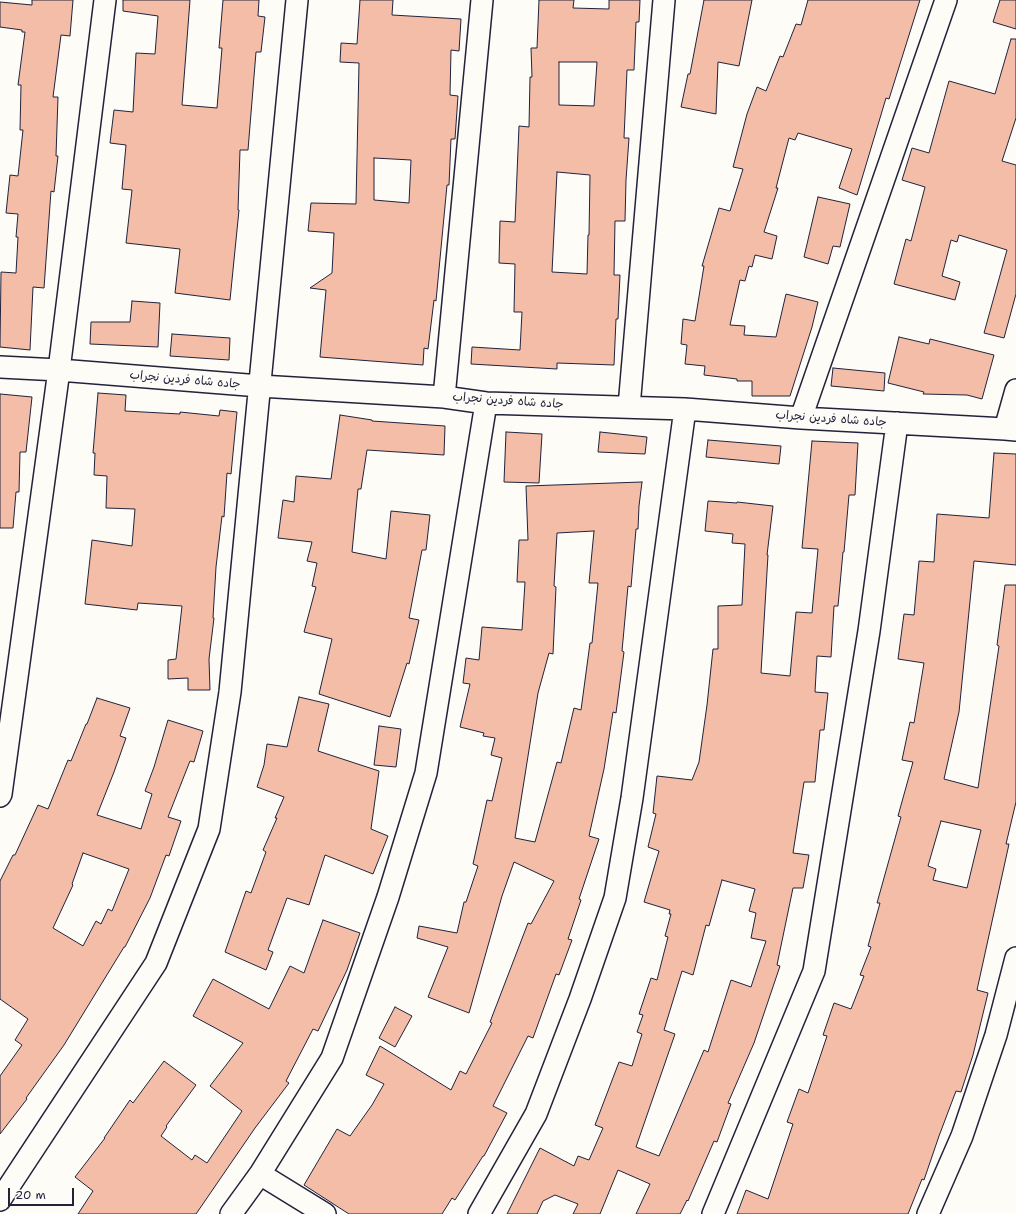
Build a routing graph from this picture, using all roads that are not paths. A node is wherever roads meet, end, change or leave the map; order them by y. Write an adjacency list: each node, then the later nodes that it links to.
1 (105, 0): 7 (street)
2 (297, 0): 8 (street)
3 (482, 0): 10 (street)
4 (664, 0): 12 (street)
5 (946, 0): 14 (street)
6 (0, 367): 7 (street, جاده شاه فردین نجراب)
7 (58, 370): 8 (street, جاده شاه فردین نجراب); 17 (street)
8 (260, 386): 10 (street, جاده شاه فردین نجراب); 20 (street)
9 (1016, 390): 16 (street)
10 (444, 397): 11 (street, جاده شاه فردین نجراب)
11 (486, 402): 12 (street, جاده شاه فردین نجراب); 19 (street)
12 (629, 407): 13 (street, جاده شاه فردین نجراب)
13 (685, 409): 14 (street, جاده شاه فردین نجراب); 25 (street)
14 (801, 418): 15 (street, جاده شاه فردین نجراب)
15 (896, 423): 16 (street, جاده شاه فردین نجراب); 26 (street)
16 (1010, 430)
17 (0, 796)
18 (1016, 958): 27 (street)
19 (260, 1174): 23 (street); 24 (street)
20 (0, 1200)
21 (0, 1208): 22 (street)
22 (9, 1214)
23 (231, 1214)
24 (323, 1214)
25 (479, 1214)
26 (713, 1214)
27 (928, 1214)

